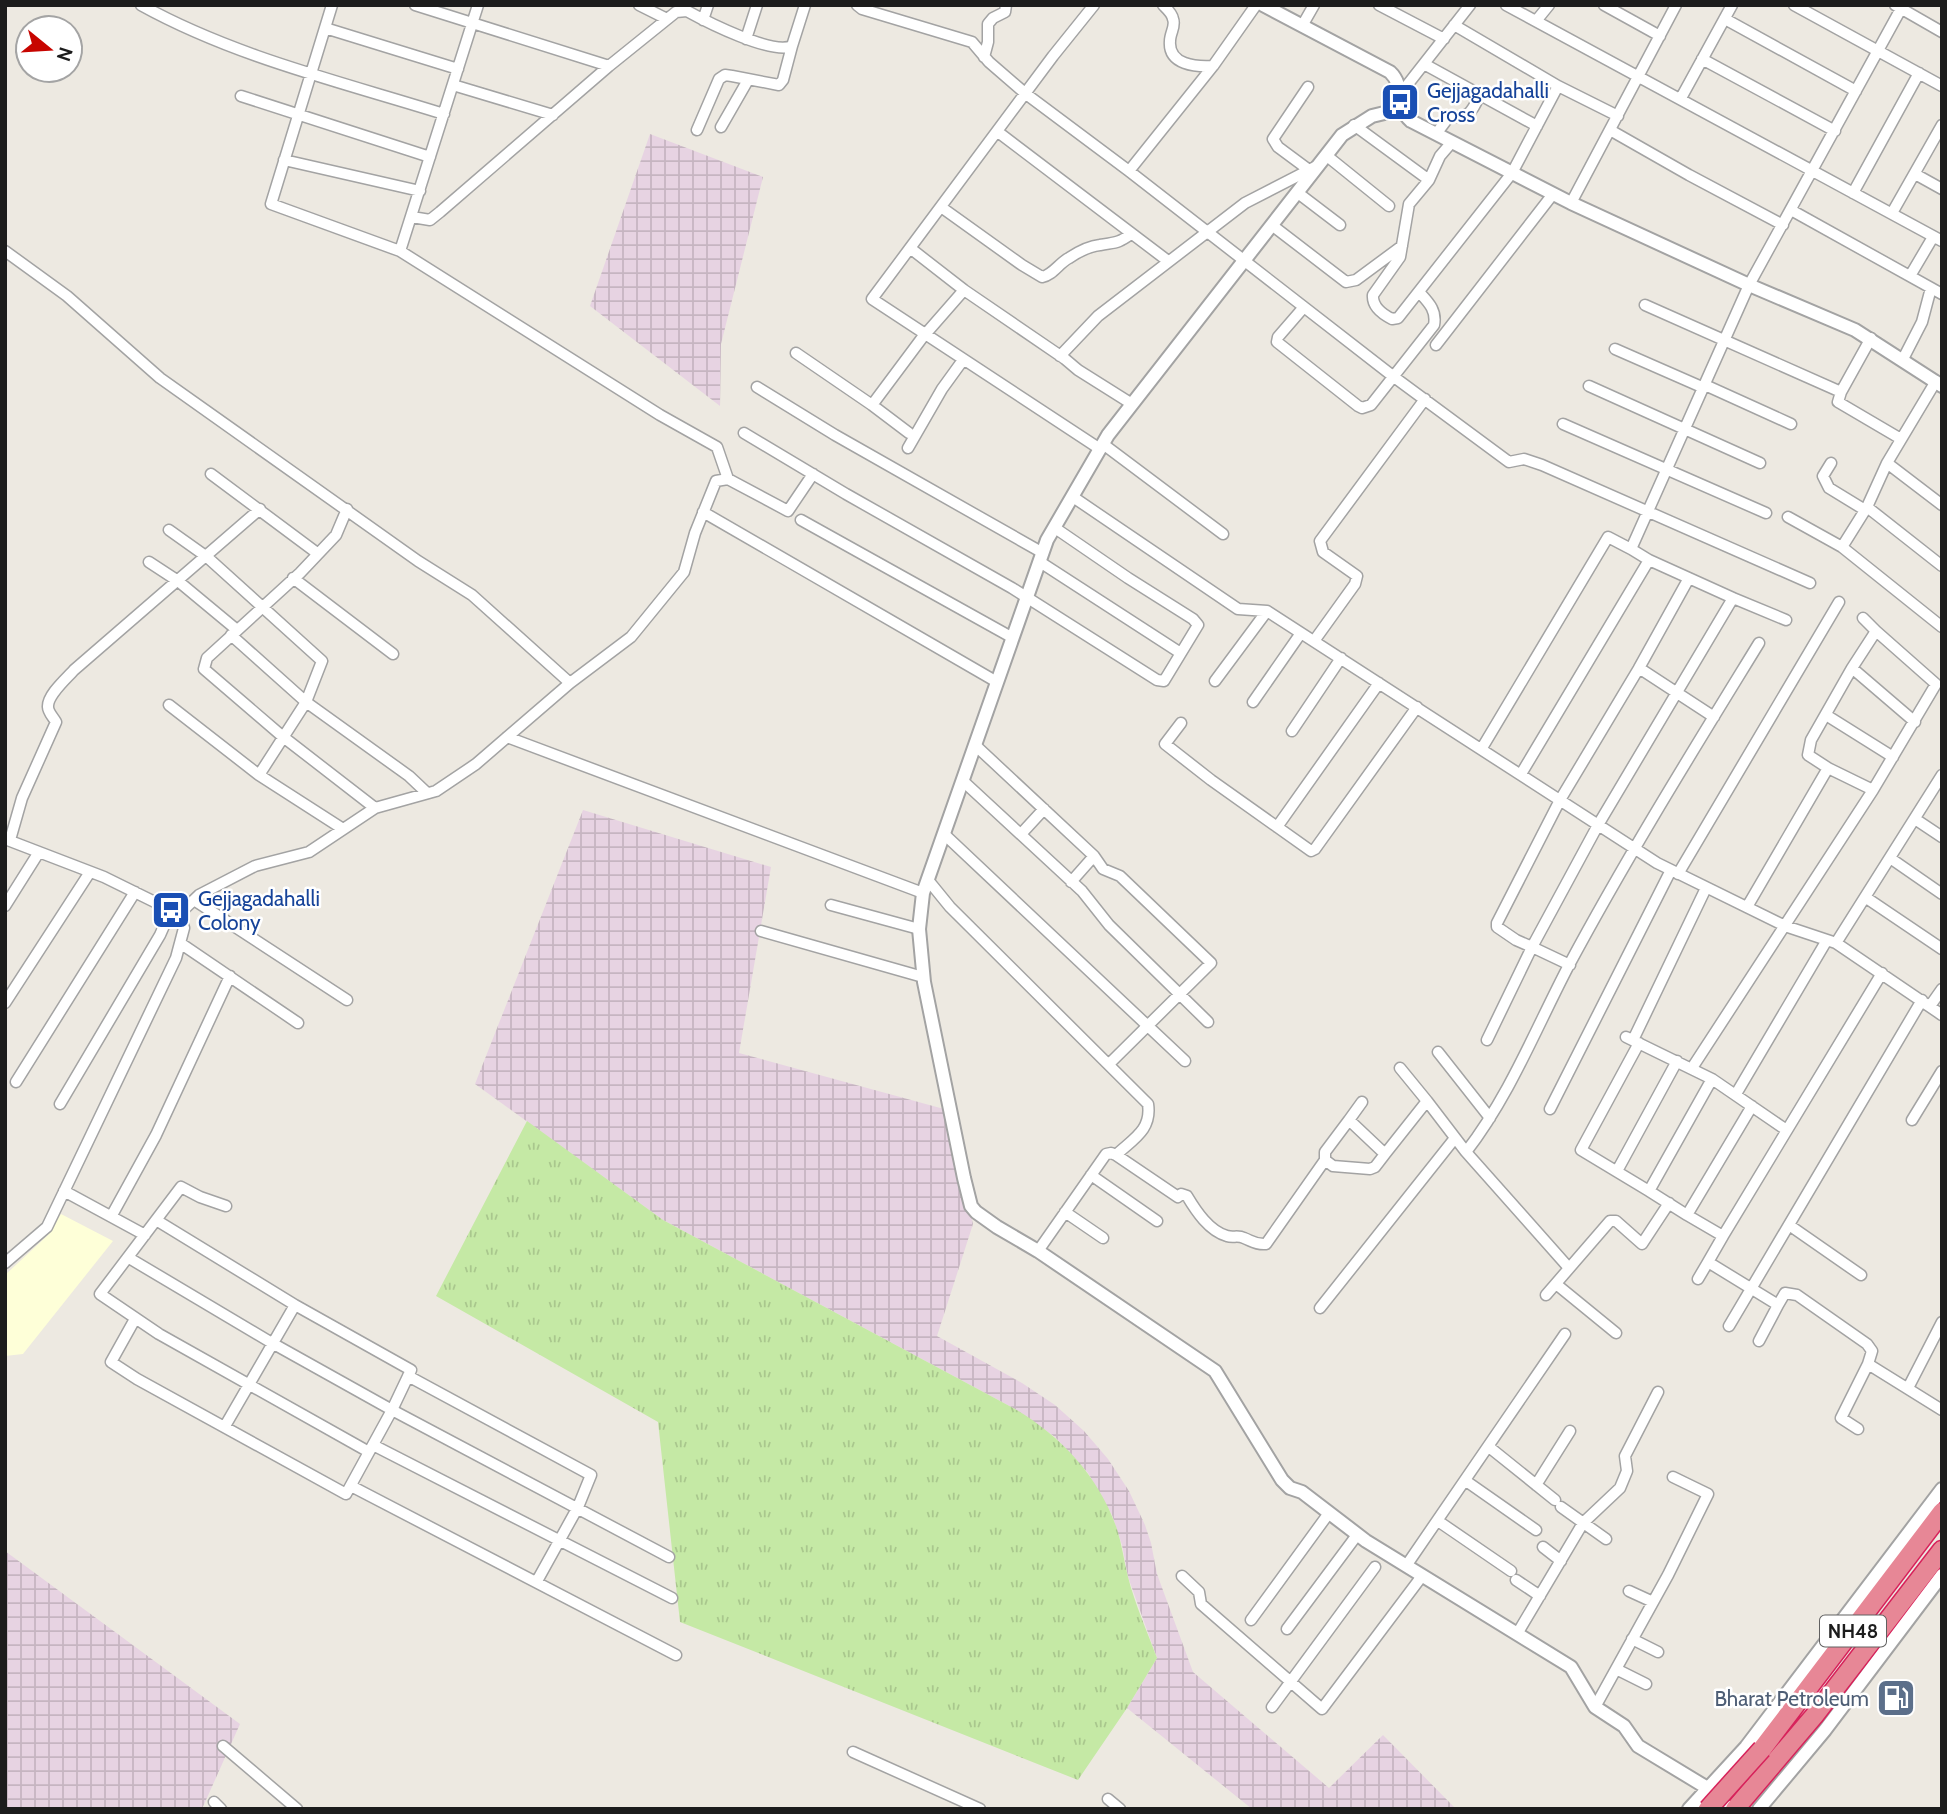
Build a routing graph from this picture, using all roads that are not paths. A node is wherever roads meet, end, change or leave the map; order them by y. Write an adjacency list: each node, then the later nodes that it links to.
1 (141, 5): 48 (street)
2 (332, 5): 35 (street)
3 (415, 5): 32 (street)
4 (478, 5): 32 (street)
5 (639, 5): 28 (street)
6 (664, 5): 27 (street)
7 (708, 5): 30 (street)
8 (757, 5): 39 (street)
9 (805, 5): 40 (street)
10 (857, 5): 42 (street)
11 (1006, 5): 42 (street)
12 (1094, 5): 58 (street)
13 (1163, 5): 46 (street)
14 (1256, 5): 46 (street)
15 (1263, 5): 34 (street)
16 (1314, 5): 34 (street)
17 (1379, 5): 38 (street)
18 (1470, 5): 33 (street)
19 (1506, 5): 31 (street)
20 (1549, 5): 31 (street)
21 (1604, 5): 26 (street)
22 (1676, 5): 37 (street)
23 (1732, 5): 29 (street)
24 (1794, 5): 41 (street)
25 (1900, 6): 36 (street); 41 (street)
26 (1620, 9): 37 (street)
27 (676, 12): 28 (street); 30 (street)
28 (667, 19): 45 (street)
29 (1725, 19): 43 (street); 56 (street)
30 (703, 20): 39 (street)
31 (1536, 21): 50 (street)
32 (472, 24): 45 (street); 47 (street)
33 (1454, 25): 38 (street); 53 (street)
34 (1302, 26): 57 (street)
35 (325, 28): 47 (street); 48 (street)
36 (1942, 32)
37 (1660, 36): 50 (street)
38 (1444, 38): 44 (street)
39 (746, 39): 40 (street)
40 (792, 46): 51 (street)
41 (1879, 50): 49 (street); 56 (street)
42 (985, 57): 58 (street)
43 (1703, 58): 61 (street); 72 (street)
44 (1424, 64): 57 (street); 59 (street)
45 (609, 66): 65 (street)
46 (1213, 66): 81 (street)
47 (458, 69): 52 (street)
48 (312, 73): 63 (street); 64 (street)
49 (1919, 73): 54 (street); 89 (street)
50 (1638, 75): 61 (street); 66 (street)
51 (748, 80): 69 (street); 70 (street)
52 (453, 85): 63 (street); 65 (street)
53 (1558, 86): 66 (street); 68 (street)
54 (1942, 86)
55 (1308, 87): 80 (street)
56 (1856, 91): 72 (street)
57 (1401, 93): 62 (street)
58 (1026, 94): 73 (street); 81 (street)
59 (1480, 95): 68 (street); 75 (street)
60 (241, 96): 64 (street)
61 (1681, 98): 82 (street)
62 (1401, 109): 67 (street); 75 (street)
63 (444, 114): 77 (street)
64 (298, 115): 77 (street); 78 (street)
65 (553, 115): 96 (street)
66 (1618, 116): 71 (street)
67 (1354, 125): 79 (street); 85 (street)
68 (1537, 126): 83 (street)
69 (721, 127)
70 (697, 130)
71 (1610, 130): 91 (street); 98 (street)
72 (1835, 131): 82 (street)
73 (998, 132): 92 (street); 101 (street)
74 (1940, 132): 84 (street)
75 (1436, 134): 76 (street)
76 (1452, 142): 83 (street); 85 (street)
77 (429, 157): 87 (street)
78 (284, 160): 87 (street); 106 (street)
79 (1324, 160): 80 (street); 88 (street); 93 (street)
80 (1309, 170): 100 (street)
81 (1129, 171): 100 (street)
82 (1812, 172): 89 (street); 94 (street)
83 (1512, 173): 90 (street); 113 (street)
84 (1914, 174): 86 (street); 95 (street)
85 (1429, 180): 103 (street)
86 (1942, 189)
87 (420, 191): 96 (street)
88 (1298, 193): 97 (street); 99 (street)
89 (1853, 193): 95 (street)
90 (1553, 194): 91 (street); 120 (street)
91 (1571, 203): 110 (street)
92 (941, 206): 101 (street); 104 (street)
93 (1389, 206)
94 (1791, 210): 98 (street); 109 (street)
95 (1892, 214): 102 (street)
96 (412, 217): 106 (street)
97 (1340, 225)
98 (1783, 225): 110 (street)
99 (1273, 226): 103 (street); 108 (street)
100 (1207, 232): 107 (street); 108 (street)
101 (1131, 234): 107 (street)
102 (1938, 239): 109 (street)
103 (1403, 245): 113 (street)
104 (910, 248): 112 (street); 117 (street)
105 (5, 251): 154 (street)
106 (400, 251): 149 (street)
107 (1168, 261): 123 (street)
108 (1245, 262): 116 (street); 133 (street)
109 (1910, 276): 111 (street)
110 (1749, 285): 118 (street); 119 (street)
111 (1931, 288): 114 (street); 124 (street)
112 (964, 290): 117 (street); 123 (street)
113 (1419, 292): 126 (street)
114 (1942, 294)
115 (1645, 306): 119 (street)
116 (1304, 307): 126 (street); 126 (street)
117 (925, 335): 125 (street); 134 (street)
118 (1871, 338): 124 (street); 131 (street)
119 (1725, 340): 130 (street); 131 (street)
120 (1436, 345)
121 (1615, 349): 130 (street)
122 (796, 353): 134 (street)
123 (1060, 356): 133 (street)
124 (1903, 359): 127 (street)
125 (963, 360): 141 (street); 142 (street)
126 (1394, 377): 132 (street)
127 (1939, 383): 140 (street)
128 (1589, 386): 137 (street)
129 (757, 387): 167 (street)
130 (1705, 387): 136 (street); 137 (street)
131 (1841, 392): 140 (street)
132 (1424, 399): 156 (street); 187 (street)
133 (1132, 404): 141 (street)
134 (872, 405): 139 (street)
135 (1563, 424): 146 (street)
136 (1791, 424)
137 (1686, 429): 143 (street); 146 (street)
138 (744, 433): 148 (street)
139 (909, 433)
140 (1901, 439): 145 (street)
141 (1101, 447): 150 (street); 162 (street)
142 (908, 448)
143 (1760, 463)
144 (1831, 463): 152 (street)
145 (1887, 463): 151 (street); 152 (street)
146 (1667, 470): 156 (street); 157 (street)
147 (211, 474): 153 (street)
148 (813, 474): 149 (street); 175 (street)
149 (728, 479): 155 (street)
150 (1073, 496): 160 (street); 179 (street)
151 (1942, 505)
152 (1866, 508): 163 (street); 170 (street)
153 (260, 509): 165 (street); 166 (street)
154 (347, 509): 165 (street); 197 (street)
155 (703, 512): 195 (street); 197 (street)
156 (1649, 513): 164 (street); 174 (street)
157 (1766, 513)
158 (1788, 517): 163 (street)
159 (801, 520): 186 (street)
160 (1055, 527): 167 (street); 189 (street)
161 (169, 530): 166 (street)
162 (1223, 534)
163 (1842, 547): 182 (street)
164 (1631, 549): 168 (street); 211 (street)
165 (317, 553): 171 (street)
166 (206, 557): 173 (street); 178 (street)
167 (1041, 558): 175 (street); 189 (street)
168 (1649, 560): 172 (street); 214 (street)
169 (149, 562): 173 (street)
170 (1942, 566)
171 (293, 578): 178 (street); 190 (street)
172 (1689, 578): 176 (street); 192 (street)
173 (178, 581): 184 (street); 230 (street)
174 (1810, 583)
175 (1027, 598): 186 (street); 189 (street)
176 (1733, 598): 181 (street); 198 (street)
177 (1839, 602): 236 (street)
178 (261, 607): 184 (street); 199 (street)
179 (1267, 611): 185 (street); 194 (street)
180 (1863, 618): 183 (street)
181 (1786, 620)
182 (1942, 627)
183 (1876, 631): 193 (street); 205 (street)
184 (234, 632): 199 (street); 208 (street)
185 (1301, 633): 187 (street); 200 (street)
186 (1013, 638): 195 (street)
187 (1314, 641): 191 (street)
188 (1759, 643): 204 (street)
189 (1179, 652)
190 (393, 654)
191 (1341, 658): 196 (street); 207 (street)
192 (1639, 668): 198 (street); 220 (street)
193 (1852, 668): 203 (street); 205 (street)
194 (1215, 681)
195 (997, 682): 210 (street)
196 (1379, 682): 202 (street); 225 (street)
197 (570, 683): 209 (street)
198 (1677, 692): 204 (street); 224 (street)
199 (306, 702): 208 (street); 219 (street)
200 (1254, 702)
201 (169, 705): 215 (street)
202 (1417, 707): 211 (street); 225 (street)
203 (1826, 715): 212 (street); 213 (street)
204 (1714, 717): 231 (street)
205 (1915, 722): 212 (street)
206 (1181, 723): 225 (street)
207 (1292, 731)
208 (282, 736): 215 (street); 221 (street)
209 (507, 737): 219 (street); 241 (street)
210 (975, 745): 216 (street); 222 (street)
211 (1482, 748): 214 (street)
212 (1893, 757): 218 (street)
213 (1828, 768): 218 (street); 247 (street)
214 (1521, 774): 220 (street)
215 (259, 775): 226 (street)
216 (963, 781): 227 (street); 228 (street)
217 (1940, 781): 223 (street)
218 (1873, 790): 249 (street)
219 (427, 793): 221 (street)
220 (1560, 800): 224 (street); 254 (street)
221 (375, 808): 226 (street)
222 (1044, 809): 228 (street); 233 (street)
223 (1915, 819): 229 (street); 234 (street)
224 (1598, 825): 231 (street); 254 (street)
225 (1277, 827)
226 (343, 829): 244 (street)
227 (944, 834): 237 (street); 268 (street)
228 (1021, 834): 238 (street)
229 (1942, 837)
230 (7, 840): 232 (street)
231 (1635, 849): 236 (street); 256 (street)
232 (39, 852): 235 (street); 246 (street)
233 (1094, 856): 238 (street); 261 (street)
234 (1890, 858): 242 (street); 243 (street)
235 (90, 872): 240 (street); 263 (street)
236 (1674, 872): 239 (street); 285 (street)
237 (928, 880): 241 (street); 274 (street)
238 (1071, 882): 261 (street)
239 (1706, 888): 247 (street); 270 (street)
240 (135, 892): 248 (street); 279 (street)
241 (923, 893): 250 (street)
242 (1942, 894)
243 (1865, 897): 252 (street); 255 (street)
244 (194, 900): 248 (street); 262 (street)
245 (831, 905): 250 (street)
246 (5, 906)
247 (1747, 907): 249 (street)
248 (175, 912): 253 (street); 283 (street)
249 (1785, 926): 252 (street); 276 (street)
250 (919, 929): 259 (street)
251 (761, 931): 259 (street)
252 (1831, 942): 257 (street); 280 (street)
253 (180, 943): 258 (street); 297 (street)
254 (1532, 947): 256 (street); 269 (street)
255 (1942, 948)
256 (1570, 965): 286 (street)
257 (1882, 973): 264 (street); 289 (street)
258 (230, 976): 267 (street); 302 (street)
259 (923, 977): 310 (street)
260 (1942, 989): 264 (street)
261 (1180, 994): 266 (street); 268 (street)
262 (347, 1000)
263 (5, 1003)
264 (1926, 1003): 265 (street); 306 (street)
265 (1942, 1015)
266 (1208, 1022)
267 (299, 1023)
268 (1148, 1027): 273 (street); 274 (street)
269 (1487, 1040)
270 (1633, 1040): 272 (street); 295 (street)
271 (1438, 1052): 286 (street)
272 (1677, 1060): 276 (street); 295 (street)
273 (1185, 1061)
274 (1109, 1064): 293 (street)
275 (1399, 1068): 281 (street)
276 (1692, 1068): 278 (street)
277 (1942, 1071): 288 (street)
278 (1712, 1079): 280 (street); 298 (street)
279 (16, 1082)
280 (1736, 1094): 284 (street)
281 (1427, 1101): 290 (street); 292 (street)
282 (1362, 1102): 287 (street)
283 (60, 1104)
284 (1752, 1106): 289 (street); 303 (street)
285 (1550, 1109)
286 (1490, 1118): 291 (street)
287 (1349, 1120): 292 (street); 294 (street)
288 (1912, 1120)
289 (1786, 1129): 308 (street)
290 (1455, 1138): 291 (street); 322 (street)
291 (1466, 1152): 314 (street)
292 (1385, 1154): 294 (street)
293 (1116, 1155): 294 (street); 296 (street)
294 (1325, 1160)
295 (1617, 1171): 298 (street)
296 (1091, 1175): 301 (street); 305 (street)
297 (64, 1191): 302 (street); 313 (street)
298 (1649, 1191): 299 (street)
299 (1669, 1203): 303 (street); 314 (street)
300 (226, 1206): 304 (street)
301 (1065, 1212): 309 (street); 310 (street)
302 (112, 1215): 307 (street)
303 (1687, 1215): 308 (street)
304 (156, 1220): 307 (street); 320 (street)
305 (1157, 1220)
306 (1789, 1225): 315 (street); 318 (street)
307 (145, 1235): 311 (street)
308 (1723, 1236): 312 (street)
309 (1103, 1238)
310 (1038, 1251): 349 (street)
311 (129, 1258): 323 (street); 329 (street)
312 (1707, 1262): 316 (street); 318 (street)
313 (5, 1263)
314 (1569, 1268): 317 (street)
315 (1861, 1275)
316 (1698, 1279)
317 (1556, 1284): 319 (street); 326 (street)
318 (1750, 1289): 321 (street); 325 (street)
319 (1546, 1295)
320 (295, 1305): 329 (street); 331 (street)
321 (1778, 1305): 328 (street); 330 (street)
322 (1320, 1308)
323 (135, 1319): 332 (street); 337 (street)
324 (1942, 1322): 333 (street)
325 (1729, 1326)
326 (1616, 1333)
327 (1565, 1334): 340 (street)
328 (1759, 1341)
329 (272, 1343): 332 (street); 335 (street)
330 (1868, 1364): 333 (street); 338 (street)
331 (408, 1376): 335 (street); 347 (street)
332 (248, 1385): 337 (street); 341 (street)
333 (1908, 1388): 336 (street)
334 (1658, 1392): 351 (street)
335 (392, 1410): 341 (street); 347 (street)
336 (1942, 1410)
337 (225, 1426): 345 (street)
338 (1858, 1429)
339 (1570, 1431): 344 (street)
340 (1489, 1447): 343 (street); 344 (street)
341 (371, 1449): 345 (street); 355 (street)
342 (1673, 1477): 369 (street)
343 (1466, 1481): 350 (street); 352 (street)
344 (1536, 1485): 351 (street)
345 (351, 1486): 365 (street)
346 (1942, 1489): 383 (street)
347 (578, 1507): 355 (street); 358 (street)
348 (1942, 1512): 389 (highway, NH48, bridge)
349 (1329, 1513): 353 (street); 370 (street)
350 (1438, 1521): 360 (street); 367 (street)
351 (1583, 1523): 354 (street); 359 (street)
352 (1536, 1530)
353 (1357, 1535): 360 (street); 371 (street)
354 (1606, 1539)
355 (560, 1540): 365 (street); 368 (street)
356 (1543, 1547): 359 (street)
357 (1942, 1550): 391 (highway, NH48)
358 (669, 1557)
359 (1562, 1561): 367 (street)
360 (1406, 1566): 364 (street)
361 (1375, 1567): 377 (street)
362 (1942, 1575): 392 (street)
363 (1182, 1576): 377 (street)
364 (1422, 1576): 372 (street); 377 (street)
365 (537, 1581): 375 (street)
366 (1629, 1591): 369 (street)
367 (1540, 1596): 372 (street)
368 (673, 1598)
369 (1653, 1602): 373 (street)
370 (1251, 1620)
371 (1287, 1629)
372 (1517, 1634): 380 (street)
373 (1632, 1639): 374 (street); 376 (street)
374 (1658, 1652)
375 (676, 1655)
376 (1616, 1669): 378 (street); 380 (street)
377 (1292, 1682): 379 (street)
378 (1646, 1685)
379 (1272, 1707)
380 (1595, 1707): 383 (street)
381 (223, 1746): 385 (street)
382 (853, 1752): 386 (street)
383 (1709, 1789): 388 (street); 390 (street)
384 (1108, 1799): 387 (street)
385 (296, 1809)
386 (980, 1809)
387 (1120, 1809)
388 (1689, 1809)
389 (1708, 1809)
390 (1730, 1809)
391 (1735, 1809)
392 (1759, 1809)

